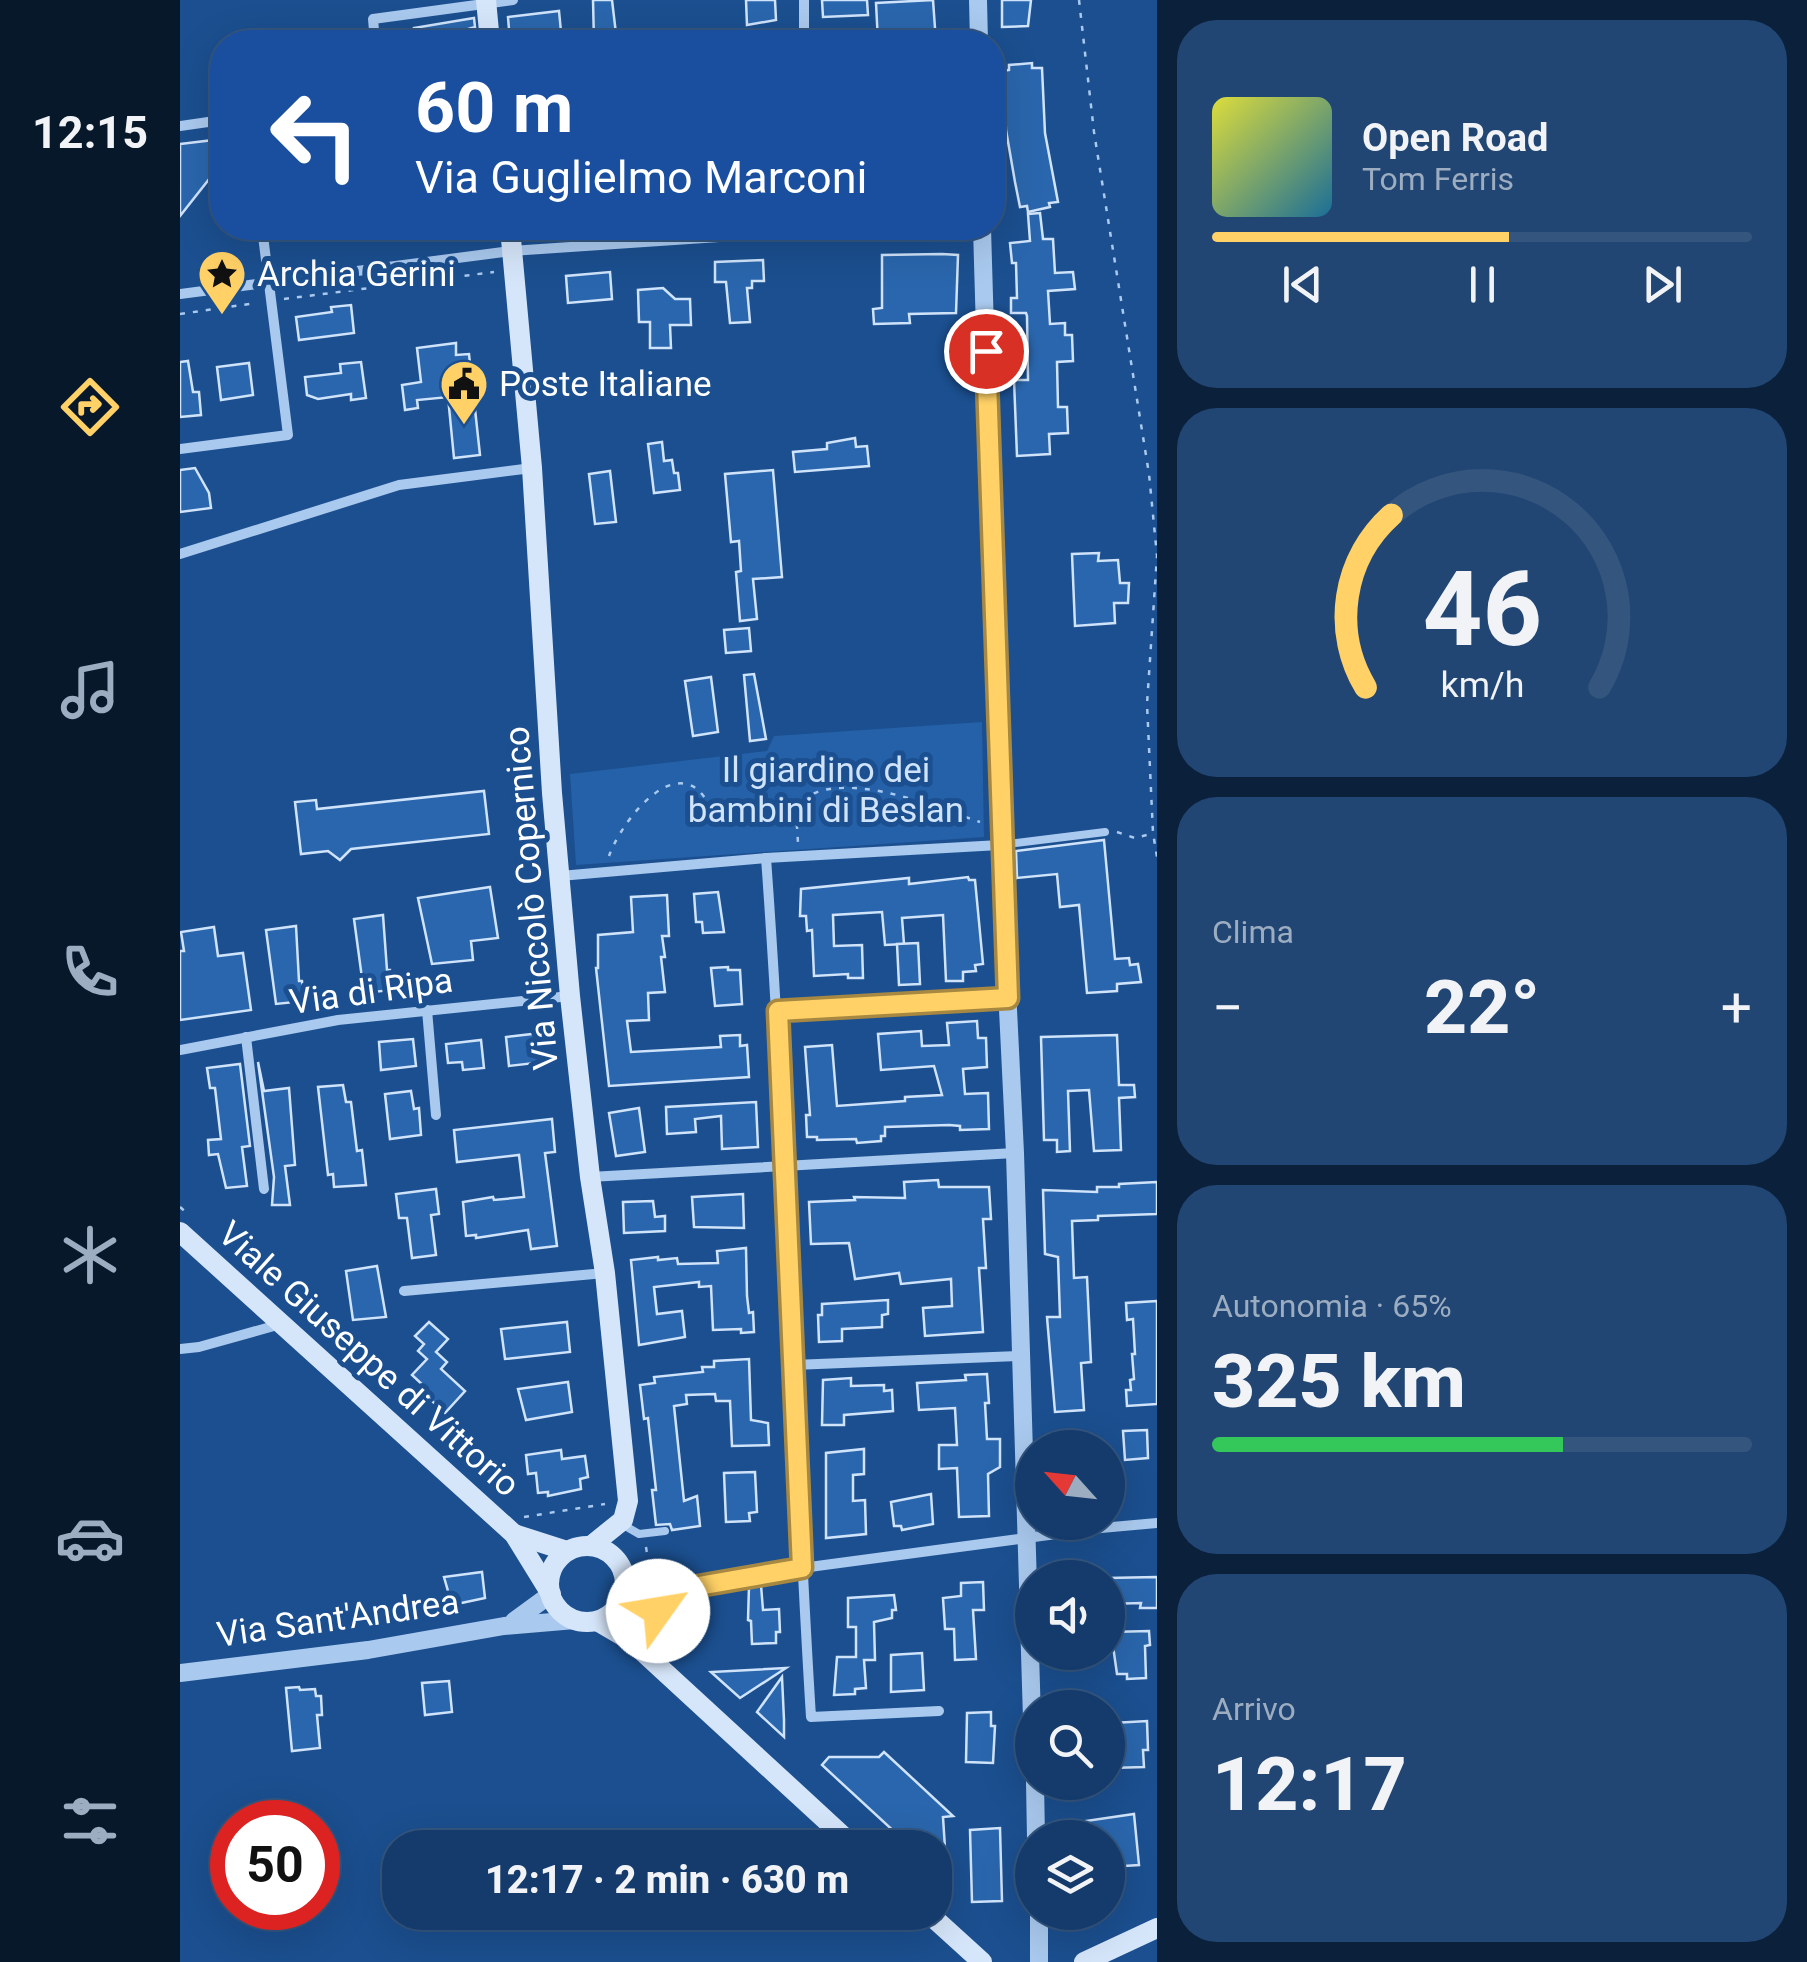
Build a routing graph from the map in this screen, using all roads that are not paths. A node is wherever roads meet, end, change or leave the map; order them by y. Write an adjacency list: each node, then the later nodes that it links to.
1 (513, 0): 4 (street)
2 (804, 0): 7 (street)
3 (978, 0): 8 (street)
4 (486, 2): 5 (street); 6 (main road)
5 (374, 30)
6 (489, 30)
7 (804, 30)
8 (978, 30)
9 (210, 122): 10 (street)
10 (180, 126)
11 (264, 240): 16 (street)
12 (509, 240): 15 (main road, Via Niccolò Copernico)
13 (711, 240): 15 (street)
14 (982, 240): 22 (street)
15 (508, 261): 16 (street); 19 (main road, Via Niccolò Copernico)
16 (269, 282): 17 (street); 18 (street)
17 (180, 294)
18 (180, 449)
19 (532, 468): 20 (street); 24 (main road, Via Niccolò Copernico)
20 (180, 554)
21 (1105, 832): 22 (lane)
22 (1000, 836): 23 (street); 26 (street)
23 (766, 858): 24 (street); 28 (street)
24 (560, 876): 25 (main road, Via Niccolò Copernico)
25 (570, 996): 27 (street, Via di Ripa); 34 (main road, Via Niccolò Copernico)
26 (1008, 998): 28 (street); 32 (street)
27 (427, 1010): 29 (street, Via di Ripa); 31 (street)
28 (778, 1011): 33 (street)
29 (246, 1037): 30 (street, Via di Ripa); 35 (street)
30 (180, 1050)
31 (436, 1115)
32 (1014, 1153): 33 (street); 41 (street)
33 (787, 1166): 34 (street); 42 (street)
34 (590, 1177): 37 (main road, Via Niccolò Copernico)
35 (264, 1188)
36 (187, 1226): 39 (main road, Viale Giuseppe di Vittorio)
37 (605, 1272): 38 (street); 45 (main road, Via Niccolò Copernico)
38 (404, 1291)
39 (282, 1324): 40 (street); 46 (main road, Viale Giuseppe di Vittorio)
40 (180, 1349)
41 (1020, 1356): 42 (street); 43 (street)
42 (793, 1365): 53 (street)
43 (1022, 1430)
44 (1157, 1523): 47 (street)
45 (620, 1524): 48 (lane); 51 (main road)
46 (518, 1526): 52 (main road, Viale Giuseppe di Vittorio); 54 (main road, Viale Giuseppe di Vittorio)
47 (1125, 1527)
48 (666, 1531)
49 (1018, 1540): 53 (street)
50 (1026, 1540): 61 (street)
51 (592, 1546): 52 (main road); 56 (main road)
52 (567, 1551): 54 (main road)
53 (802, 1568): 55 (street); 62 (street)
54 (551, 1594): 57 (main road); 58 (street, Via Sant'Andrea)
55 (658, 1594): 56 (street); 56 (street); 59 (main road)
56 (615, 1603): 57 (main road); 59 (main road)
57 (575, 1620): 58 (street, Via Sant'Andrea)
58 (504, 1626): 60 (street, Via Sant'Andrea)
59 (656, 1664): 63 (main road)
60 (180, 1673)
61 (1031, 1690)
62 (939, 1711)
63 (836, 1830)
64 (1157, 1928): 69 (main road)
65 (947, 1930): 67 (main road)
66 (1039, 1930): 68 (street)
67 (982, 1962)
68 (1039, 1962)
69 (1084, 1962)

